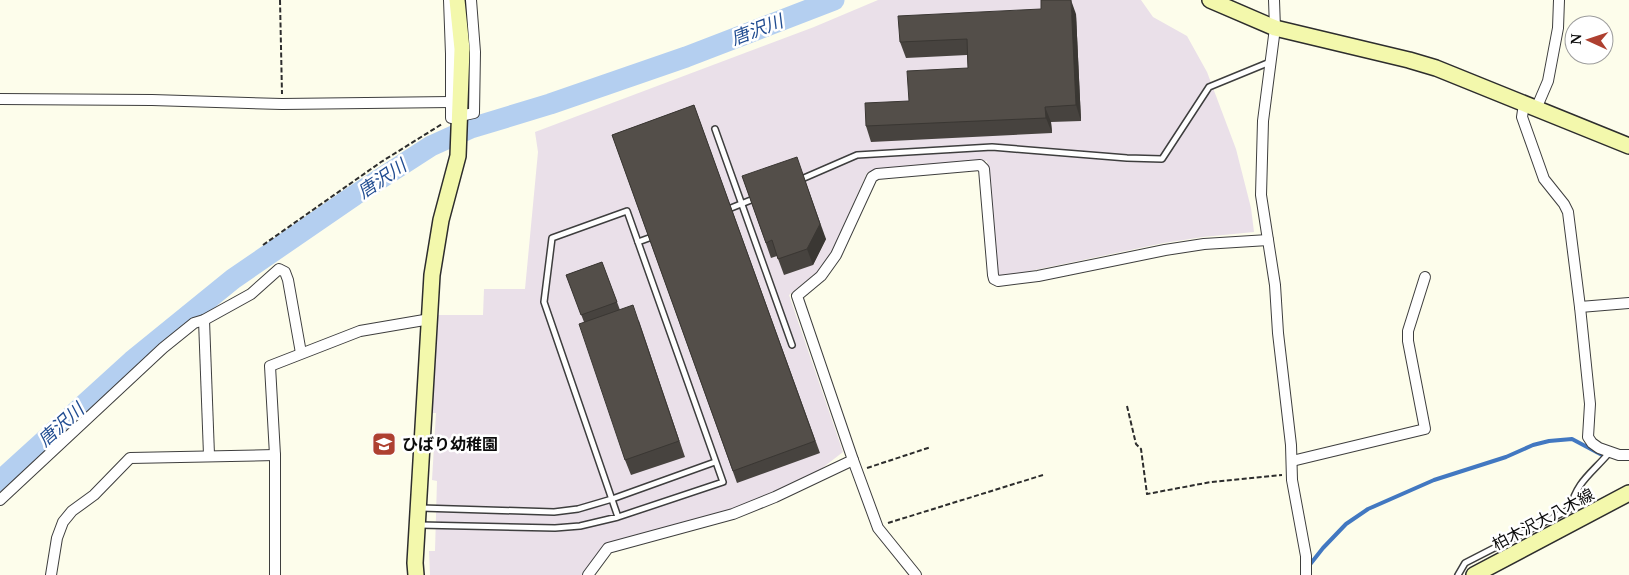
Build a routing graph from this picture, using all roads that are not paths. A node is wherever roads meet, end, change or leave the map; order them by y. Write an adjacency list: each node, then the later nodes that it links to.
1 (449, 0): 10 (street)
2 (471, 0): 12 (street)
3 (1210, 0): 7 (street)
4 (1274, 0): 7 (street)
5 (1559, 0): 11 (street)
6 (458, 6): 12 (street)
7 (1275, 28): 8 (street); 11 (street)
8 (1271, 62): 15 (lane); 20 (street)
9 (0, 99): 10 (street)
10 (451, 102): 12 (street)
11 (1530, 107): 14 (street); 24 (street)
12 (457, 119): 25 (street)
13 (715, 129): 17 (lane)
14 (1629, 146)
15 (804, 178)
16 (751, 200): 17 (lane)
17 (742, 205): 18 (lane); 27 (lane)
18 (732, 208)
19 (649, 238): 21 (lane)
20 (1268, 240): 33 (street); 34 (street)
21 (638, 242): 35 (lane); 37 (lane)
22 (1425, 277): 34 (street)
23 (1629, 303): 24 (street)
24 (1580, 306): 29 (street)
25 (430, 319): 28 (street); 39 (street)
26 (204, 320): 28 (street); 30 (street); 38 (street)
27 (792, 345)
28 (301, 353): 31 (street)
29 (1609, 453): 32 (street); 49 (lane)
30 (209, 455): 31 (street); 43 (street)
31 (275, 455): 44 (street)
32 (1629, 455)
33 (853, 460): 46 (street); 47 (street)
34 (1292, 461): 48 (street)
35 (715, 462): 37 (lane); 40 (lane)
36 (1629, 493): 42 (street, 柏木沢大八木線)
37 (612, 499): 39 (lane); 40 (lane)
38 (0, 500)
39 (418, 508): 41 (street)
40 (618, 517): 41 (lane)
41 (417, 525): 45 (street)
42 (1484, 573)
43 (51, 575)
44 (275, 575)
45 (416, 575)
46 (588, 575)
47 (916, 575)
48 (1306, 575)
49 (1458, 575)

